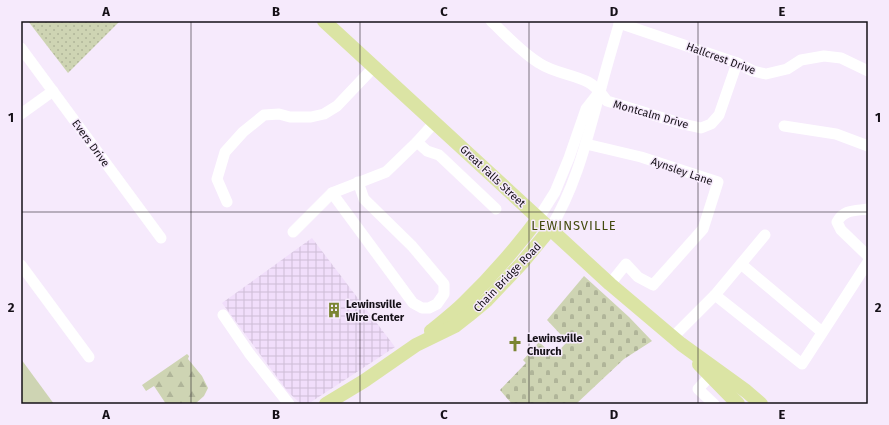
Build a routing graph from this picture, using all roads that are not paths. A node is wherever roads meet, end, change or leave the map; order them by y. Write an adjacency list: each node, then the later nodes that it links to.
1 (324, 21): 6 (main road, Great Falls Street)
2 (491, 21): 9 (street)
3 (620, 22): 5 (street, Hallcrest Drive); 9 (street, Chain Bridge Road)
4 (21, 48): 8 (street, Evers Drive)
5 (737, 63): 7 (street, Hallcrest Drive); 9 (street, Montcalm Drive)
6 (374, 67): 11 (main road, Great Falls Street); 18 (street)
7 (868, 72)
8 (53, 90): 10 (street); 25 (street, Evers Drive)
9 (600, 92): 14 (street, Chain Bridge Road); 21 (street, Chain Bridge Road)
10 (21, 114)
11 (435, 122): 13 (street); 21 (main road, Great Falls Street)
12 (784, 126): 15 (street)
13 (417, 142): 16 (street); 19 (street)
14 (586, 144): 22 (street, Chain Bridge Road); 30 (street, Aynsley Lane)
15 (868, 146)
16 (358, 182): 17 (street); 32 (street)
17 (332, 193): 23 (street); 32 (street)
18 (227, 202)
19 (496, 209)
20 (868, 209): 26 (street)
21 (538, 219): 22 (main road, Great Falls Street); 34 (main road, Chain Bridge Road)
22 (550, 229): 30 (main road, Great Falls Street); 37 (main road, Chain Bridge Road)
23 (293, 232)
24 (765, 235): 29 (street)
25 (161, 238)
26 (868, 256)
27 (868, 262): 35 (street)
28 (21, 264): 38 (street)
29 (741, 264): 31 (street); 35 (street)
30 (610, 284): 36 (main road, Great Falls Street)
31 (715, 295): 35 (street); 36 (street)
32 (437, 304): 34 (street)
33 (223, 315): 40 (street)
34 (448, 317): 37 (main road, Chain Bridge Road)
35 (822, 332)
36 (677, 341): 39 (main road, Great Falls Street); 44 (main road, Great Falls Street)
37 (416, 345): 41 (main road, Chain Bridge Road)
38 (89, 357)
39 (710, 376): 42 (street); 43 (main road, Great Falls Street)
40 (289, 404)
41 (326, 404)
42 (714, 404)
43 (738, 404)
44 (761, 404)

